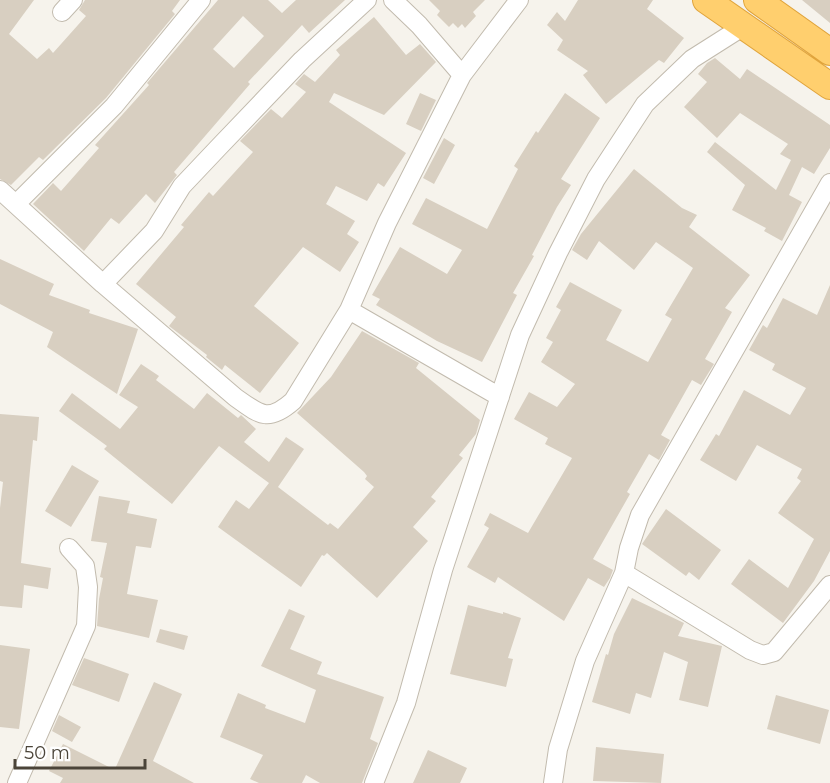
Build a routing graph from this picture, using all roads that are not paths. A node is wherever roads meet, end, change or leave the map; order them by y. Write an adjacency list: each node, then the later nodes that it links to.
1 (201, 0): 13 (street)
2 (367, 0): 14 (street)
3 (393, 0): 9 (street)
4 (519, 0): 9 (street)
5 (706, 0): 7 (highway)
6 (767, 2): 8 (highway)
7 (744, 26): 10 (highway); 16 (street)
8 (830, 52)
9 (462, 75): 15 (street)
10 (830, 86)
11 (830, 183): 18 (street)
12 (0, 190): 13 (street)
13 (16, 204): 14 (street)
14 (103, 284): 15 (street)
15 (349, 310): 16 (street)
16 (500, 397): 21 (street)
17 (69, 548): 20 (street)
18 (624, 573): 19 (street); 22 (street)
19 (830, 585)
20 (18, 783)
21 (374, 783)
22 (553, 783)

